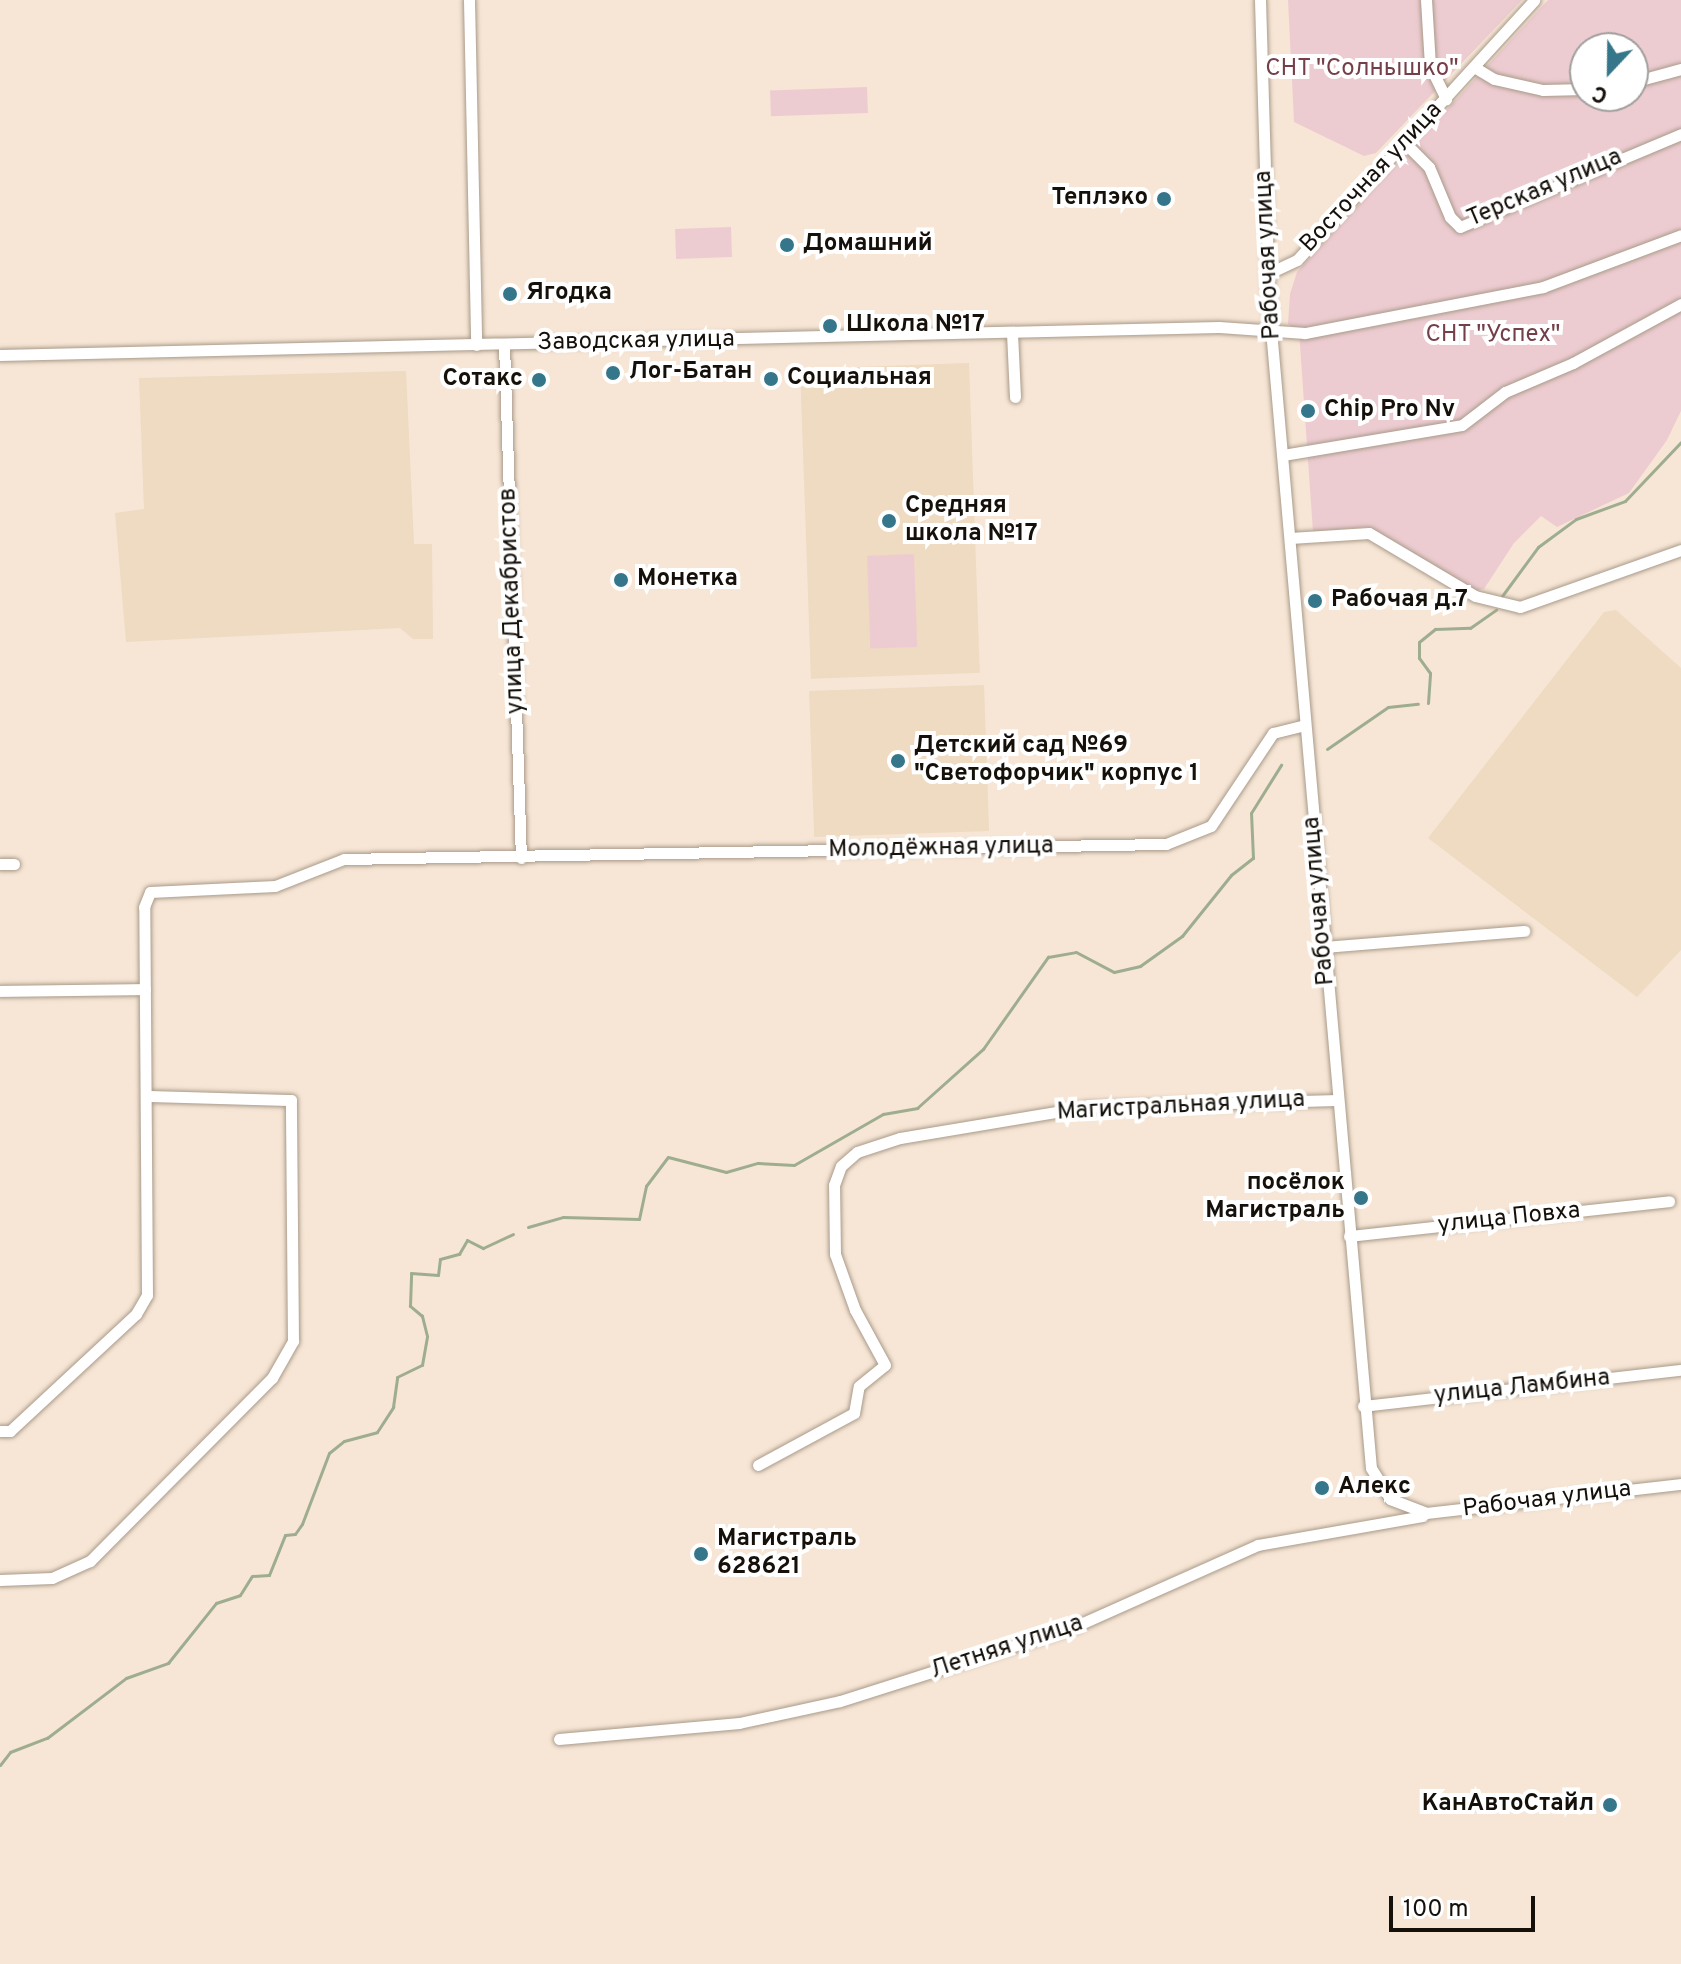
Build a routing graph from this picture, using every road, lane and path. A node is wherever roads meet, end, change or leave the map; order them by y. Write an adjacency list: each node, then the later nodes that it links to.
1 (469, 0): 18 (street)
2 (1260, 0): 13 (street, Рабочая улица)
3 (1426, 0): 9 (street)
4 (1534, 0): 5 (street, Восточная улица)
5 (1474, 67): 8 (street); 9 (street, Восточная улица)
6 (1681, 69): 7 (street)
7 (1649, 78)
8 (1569, 89)
9 (1446, 99): 11 (street, Восточная улица)
10 (1681, 134): 11 (street, Терская улица)
11 (1405, 143): 13 (street, Восточная улица)
12 (1681, 235): 16 (street, Заводская улица)
13 (1267, 274): 16 (street, Рабочая улица)
14 (1681, 304): 21 (street)
15 (1012, 333): 16 (street, Заводская улица); 17 (street, Заводская улица); 20 (street)
16 (1271, 333): 21 (street, Рабочая улица)
17 (504, 344): 18 (street, Заводская улица); 25 (street, улица Декабристов)
18 (476, 345): 19 (street, Заводская улица)
19 (0, 355)
20 (1015, 397)
21 (1283, 455): 22 (street, Рабочая улица)
22 (1290, 538): 23 (street); 24 (street, Рабочая улица)
23 (1681, 550)
24 (1305, 725): 25 (street, Молодёжная улица); 29 (street, Рабочая улица)
25 (521, 858): 30 (street, Молодёжная улица)
26 (0, 864): 27 (street)
27 (14, 864)
28 (1524, 931): 29 (street)
29 (1323, 947): 33 (street, Рабочая улица)
30 (145, 989): 31 (street); 32 (street)
31 (0, 991)
32 (146, 1096): 38 (street); 42 (street)
33 (1337, 1100): 35 (street, Рабочая улица); 39 (street, Магистральная улица)
34 (1669, 1201): 35 (street, улица Повха)
35 (1349, 1236): 37 (street, Рабочая улица)
36 (1681, 1370): 37 (street, улица Ламбина)
37 (1363, 1406): 41 (street, Рабочая улица)
38 (0, 1431)
39 (758, 1465)
40 (1681, 1484): 41 (street, Рабочая улица)
41 (1442, 1513): 43 (street, Летняя улица)
42 (0, 1580)
43 (559, 1739)

